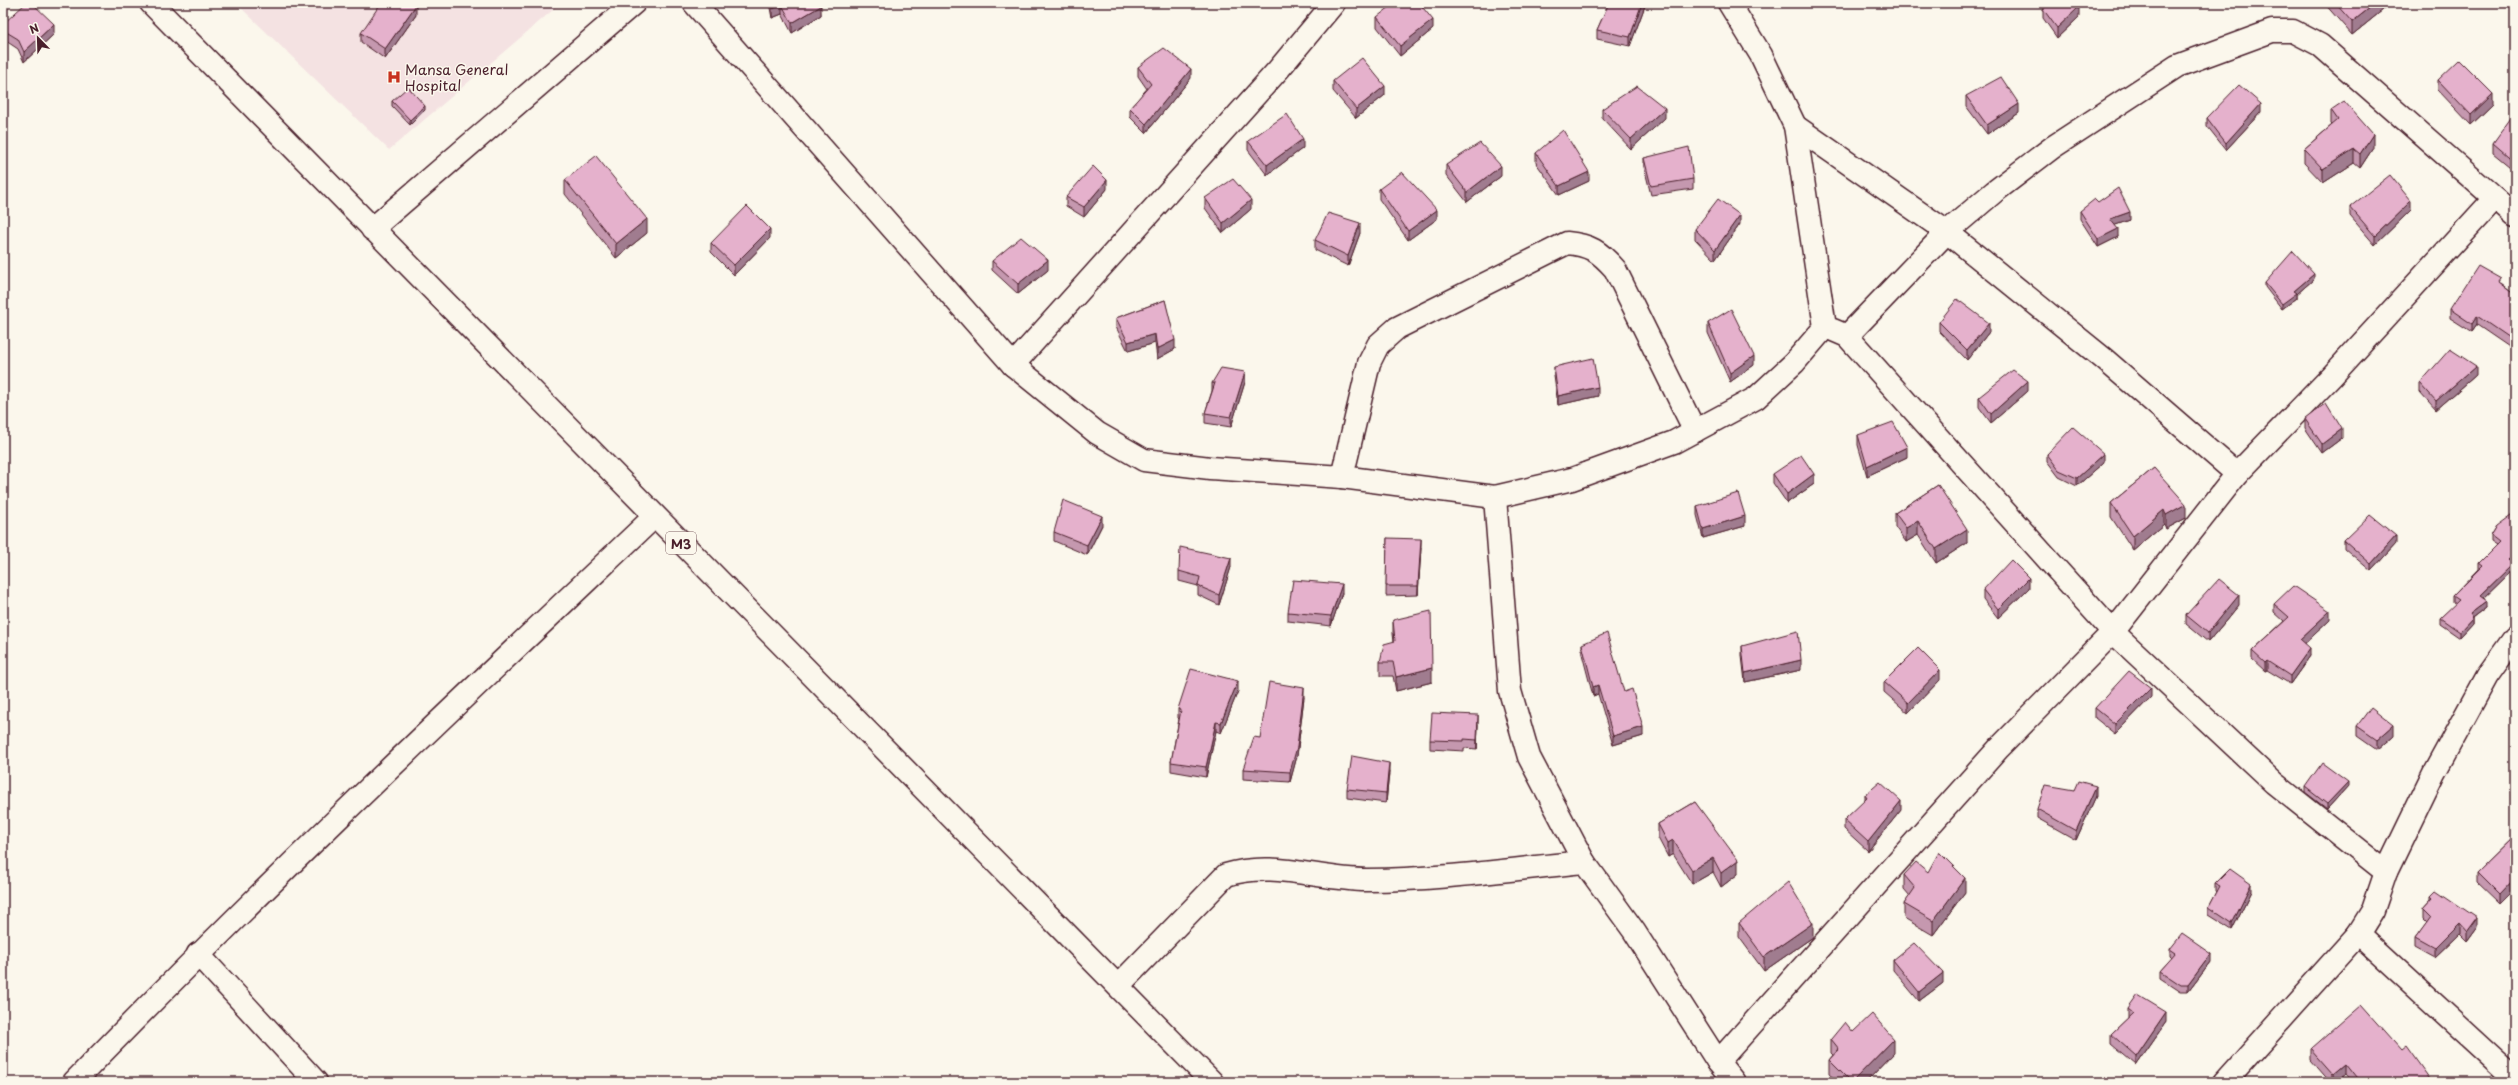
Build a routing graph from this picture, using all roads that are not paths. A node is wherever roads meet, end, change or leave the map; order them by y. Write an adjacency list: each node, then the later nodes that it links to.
1 (151, 3): 9 (street, M3)
2 (634, 3): 9 (street)
3 (694, 3): 13 (street)
4 (1334, 3): 13 (street)
5 (1729, 3): 6 (street)
6 (1795, 126): 10 (street); 11 (street)
7 (2494, 198): 8 (street); 10 (street); 15 (street)
8 (2515, 216)
9 (372, 229): 18 (street, M3)
10 (1947, 232): 12 (street); 15 (street)
11 (1825, 327): 12 (street); 14 (street)
12 (1847, 336): 19 (street)
13 (1014, 365): 16 (street)
14 (1695, 431): 16 (street); 17 (street)
15 (2237, 474): 19 (street)
16 (1342, 477): 17 (street)
17 (1495, 497): 21 (street)
18 (655, 516): 24 (street); 25 (street, M3)
19 (2113, 632): 22 (street); 26 (street)
20 (2515, 637): 22 (street)
21 (1584, 862): 25 (street); 26 (street)
22 (2386, 872): 23 (street)
23 (2358, 934): 27 (street); 32 (street)
24 (198, 954): 28 (street); 29 (street)
25 (1118, 986): 30 (street, M3)
26 (1718, 1062): 31 (street)
27 (2515, 1078)
28 (74, 1082)
29 (316, 1082)
30 (1212, 1082)
31 (1734, 1082)
32 (2225, 1082)

